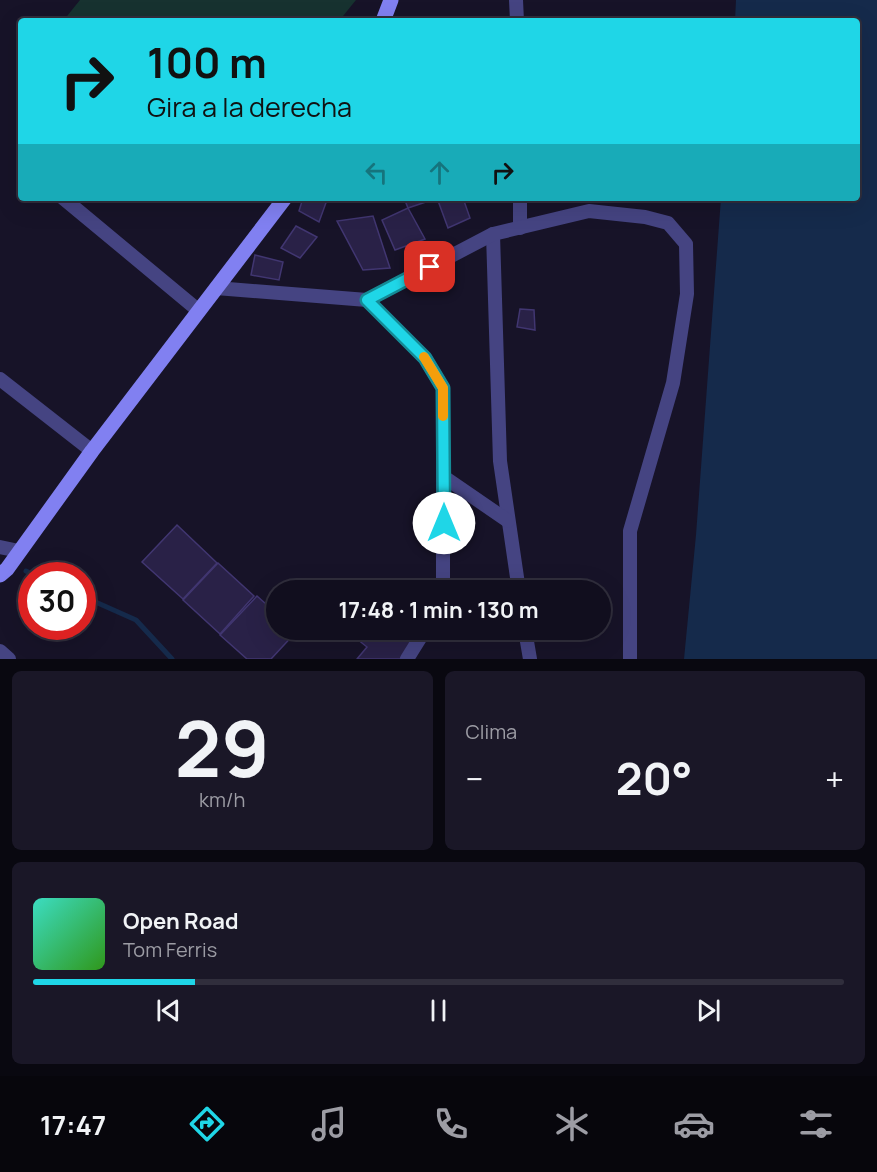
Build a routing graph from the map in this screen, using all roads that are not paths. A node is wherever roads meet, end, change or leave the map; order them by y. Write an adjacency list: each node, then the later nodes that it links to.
1 (391, 0): 3 (street)
2 (516, 0): 4 (street)
3 (384, 18)
4 (517, 18)
5 (67, 201): 12 (street)
6 (283, 201): 10 (street)
7 (520, 201): 8 (street)
8 (520, 228): 9 (street); 28 (street)
9 (493, 234): 11 (street); 16 (street)
10 (216, 288): 11 (street); 12 (street)
11 (367, 300): 15 (street)
12 (199, 311): 14 (street)
13 (0, 379): 14 (street)
14 (92, 451): 18 (street)
15 (444, 477): 16 (street); 20 (street)
16 (508, 521): 21 (street)
17 (0, 547): 18 (street)
18 (19, 551): 19 (street)
19 (0, 576)
20 (443, 580)
21 (517, 580)
22 (419, 640): 26 (street)
23 (527, 640): 27 (street)
24 (0, 651): 25 (street)
25 (9, 659)
26 (407, 659)
27 (530, 659)
28 (630, 659)

